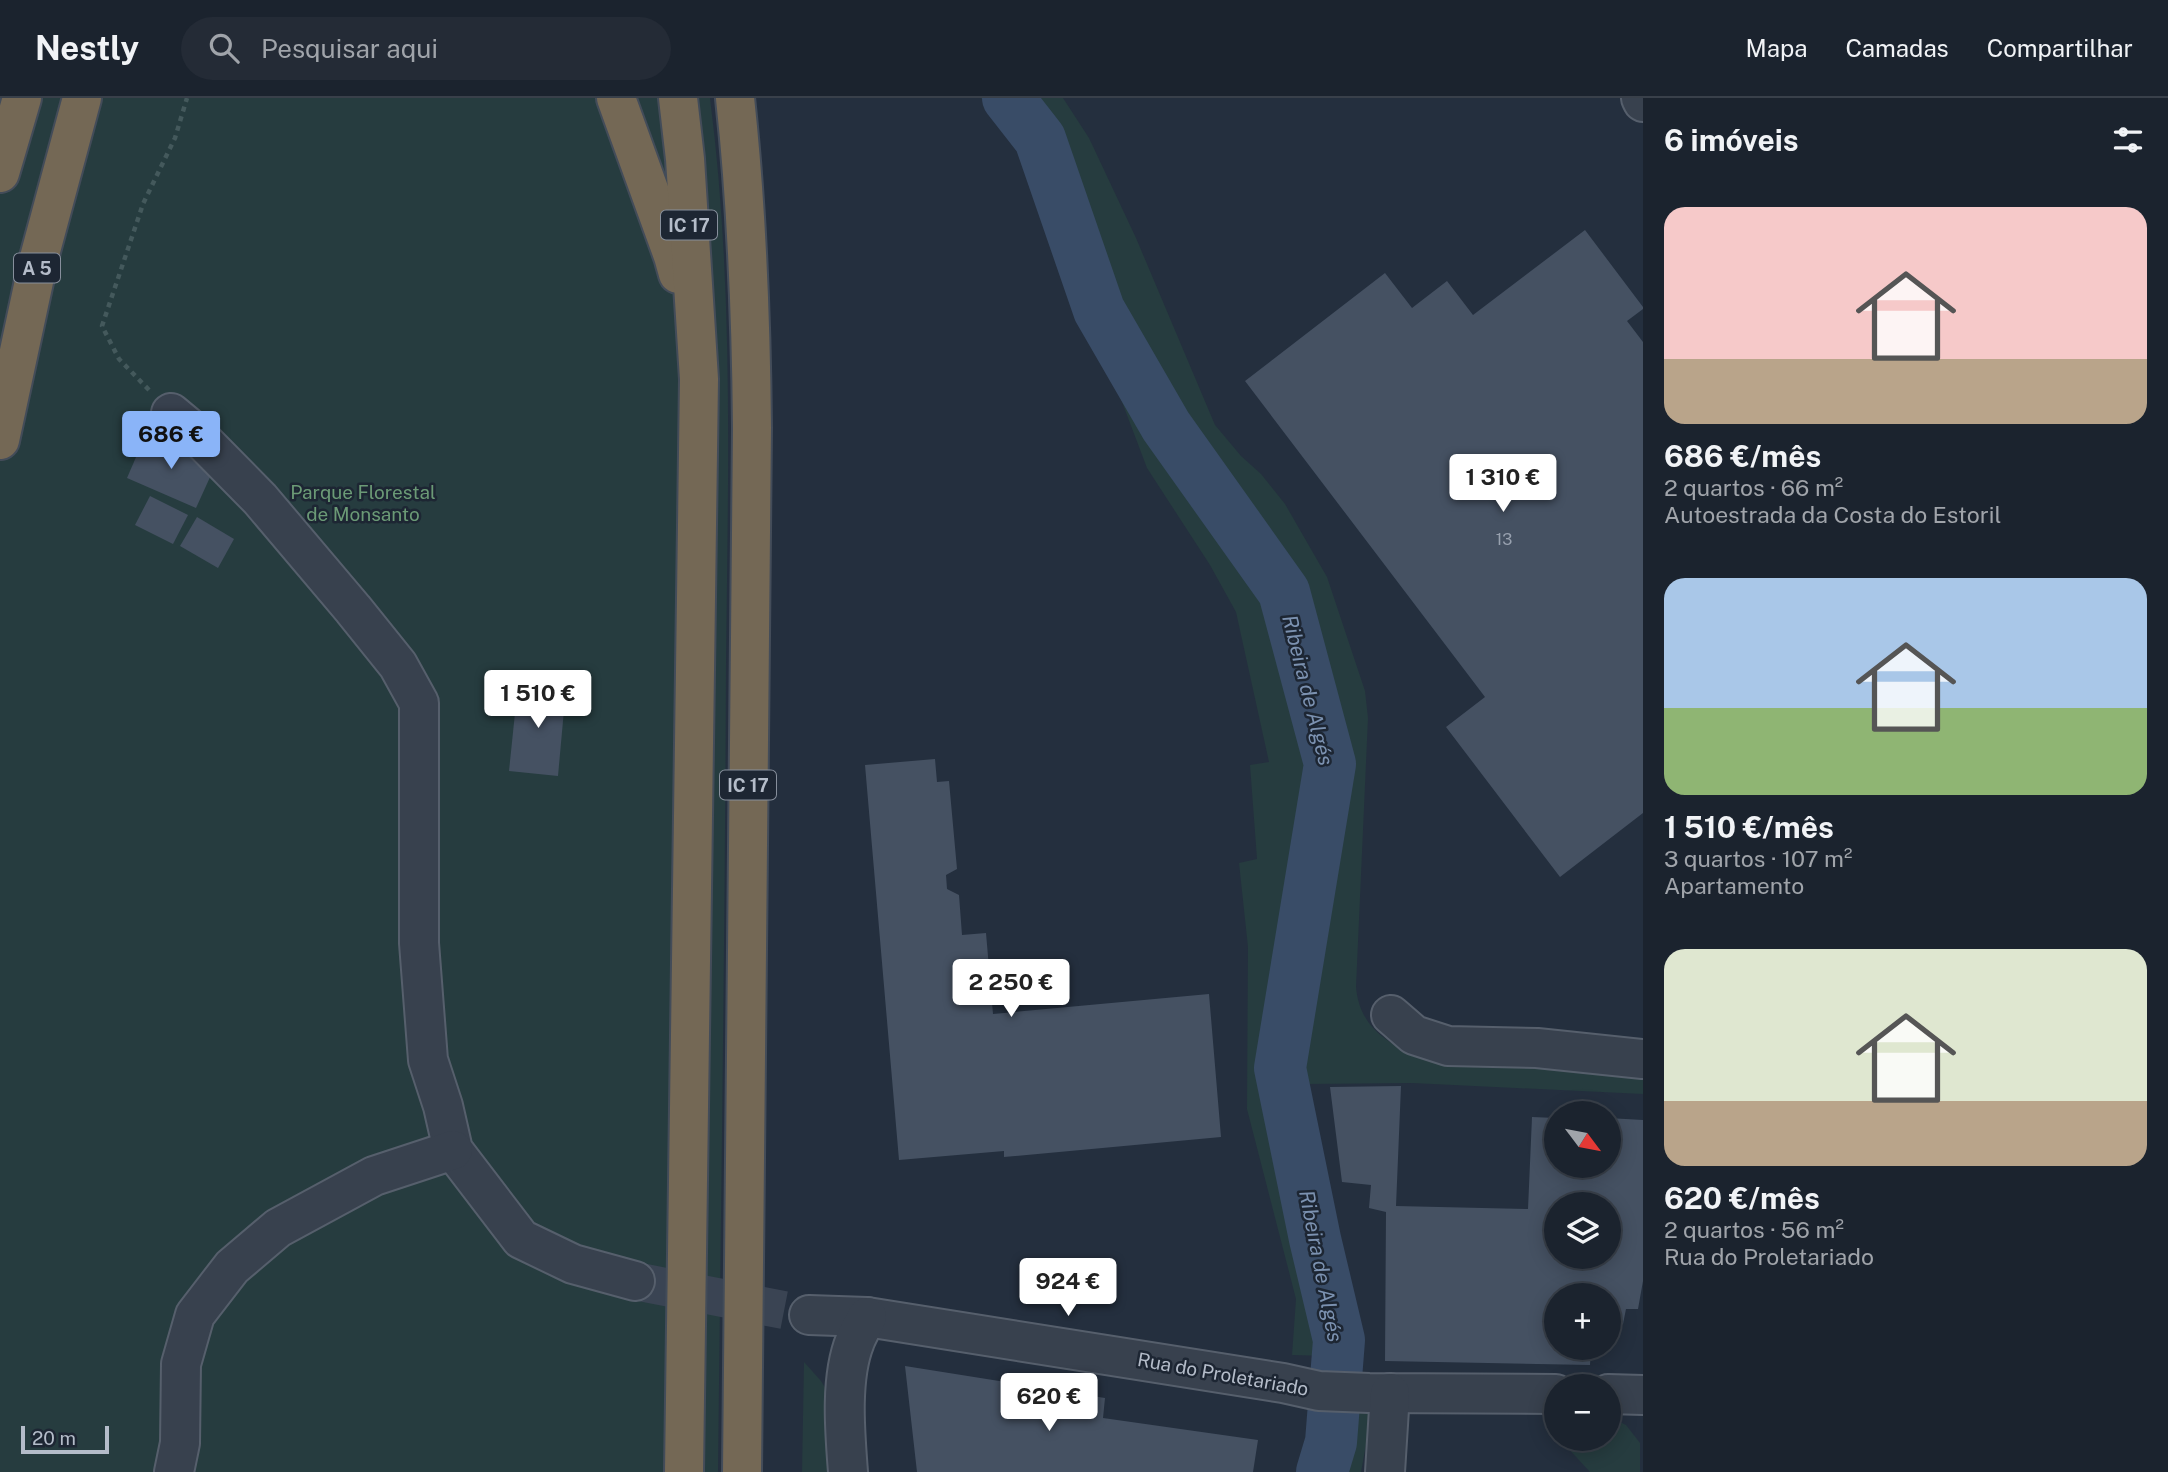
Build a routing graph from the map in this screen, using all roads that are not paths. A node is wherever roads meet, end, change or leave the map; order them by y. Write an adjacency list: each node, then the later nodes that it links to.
1 (22, 98): 6 (highway)
2 (82, 98): 9 (highway, A 5)
3 (616, 98): 7 (highway)
4 (678, 98): 7 (highway, IC 17)
5 (736, 98): 22 (highway, IC 17)
6 (0, 173)
7 (698, 351): 21 (highway, IC 17)
8 (171, 413): 12 (street)
9 (0, 440)
10 (1391, 1015): 11 (street)
11 (1643, 1059)
12 (453, 1150): 13 (street); 20 (street)
13 (635, 1281)
14 (809, 1315): 15 (street, Rua do Proletariado)
15 (867, 1317): 16 (street, Rua do Proletariado); 23 (street)
16 (1380, 1393): 17 (street, Rua do Proletariado); 24 (street)
17 (1544, 1394)
18 (1621, 1394): 19 (street)
19 (1643, 1395)
20 (174, 1472)
21 (684, 1472)
22 (742, 1472)
23 (849, 1472)
24 (1385, 1472)

